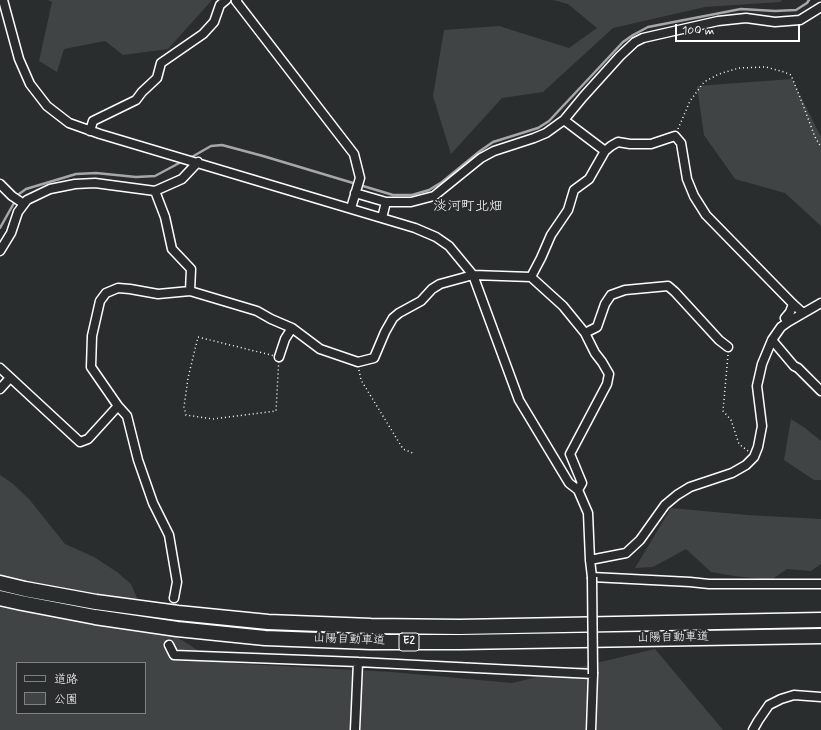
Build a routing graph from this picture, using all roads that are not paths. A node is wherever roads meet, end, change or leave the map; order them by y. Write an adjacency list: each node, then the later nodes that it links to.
1 (3, 0): 6 (street)
2 (226, 0): 6 (street)
3 (236, 0): 11 (street)
4 (821, 7): 5 (street)
5 (564, 120): 7 (street); 12 (street)
6 (90, 130): 8 (street)
7 (605, 151): 18 (street); 21 (street)
8 (198, 162): 10 (street); 14 (street)
9 (0, 184): 13 (street)
10 (155, 191): 13 (street); 19 (street)
11 (355, 193): 12 (street); 14 (street)
12 (386, 202): 15 (street)
13 (24, 204): 16 (street)
14 (351, 208): 15 (street)
15 (382, 218): 17 (street)
16 (0, 250)
17 (473, 275): 18 (street); 24 (street); 34 (street)
18 (531, 277): 25 (street)
19 (190, 291): 24 (street); 33 (street)
20 (821, 303): 22 (street)
21 (793, 304): 22 (street); 23 (street)
22 (804, 313): 23 (street)
23 (788, 322): 26 (street)
24 (292, 328): 28 (street)
25 (585, 332): 27 (street); 34 (street)
26 (772, 340): 32 (street); 35 (street)
27 (728, 347)
28 (279, 358)
29 (0, 368): 30 (street)
30 (10, 378): 31 (street); 33 (street)
31 (0, 389)
32 (821, 391)
33 (118, 406): 40 (street)
34 (578, 490): 35 (street)
35 (590, 560): 36 (street)
36 (592, 577): 38 (street); 45 (street, bridge)
37 (0, 583): 41 (highway, 山陽自動車道 / E2)
38 (821, 584)
39 (0, 598): 42 (highway, 山陽自動車道 / E2)
40 (174, 598)
41 (821, 620)
42 (821, 636)
43 (169, 645): 44 (street)
44 (358, 662): 45 (street); 47 (street)
45 (593, 674): 48 (street)
46 (821, 697): 49 (street)
47 (355, 730)
48 (591, 730)
49 (753, 730)

